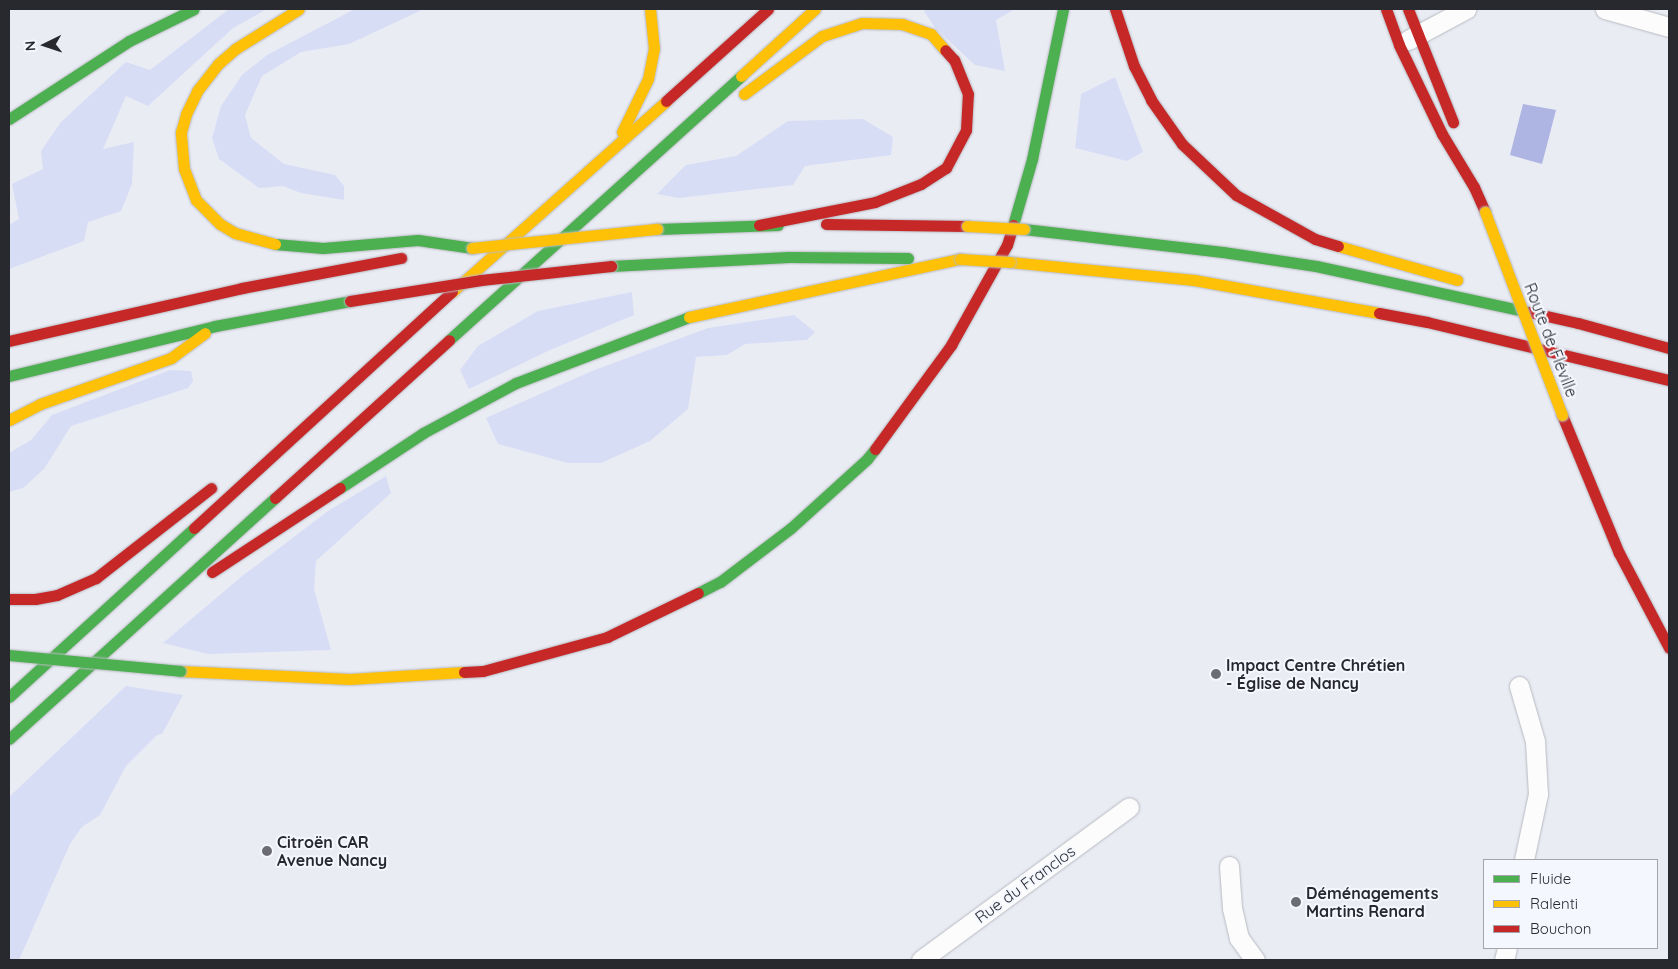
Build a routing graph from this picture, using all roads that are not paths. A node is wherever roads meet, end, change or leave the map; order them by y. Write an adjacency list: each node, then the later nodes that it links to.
1 (194, 9): 16 (main road)
2 (299, 9): 22 (main road)
3 (650, 9): 18 (main road)
4 (768, 9): 18 (main road)
5 (815, 9): 20 (main road)
6 (1063, 9): 37 (main road, bridge)
7 (1116, 9): 24 (main road)
8 (1386, 9): 14 (main road, Route de Fléville)
9 (1408, 9): 13 (main road)
10 (1466, 9): 13 (street)
11 (1605, 9): 12 (street)
12 (1669, 27)
13 (1418, 34): 14 (street); 19 (main road)
14 (1399, 45): 19 (main road, Route de Fléville)
15 (735, 101): 21 (main road)
16 (9, 119)
17 (712, 119): 20 (main road)
18 (615, 146): 31 (main road)
19 (1474, 187): 36 (main road, Route de Fléville, bridge)
20 (601, 202): 35 (main road)
21 (759, 225): 22 (main road, bridge); 24 (main road, bridge)
22 (472, 248): 26 (main road)
23 (960, 259): 25 (main road, bridge); 29 (main road, bridge); 35 (main road)
24 (1502, 305): 27 (main road)
25 (215, 326): 28 (main road); 30 (main road)
26 (9, 341)
27 (1669, 348)
28 (9, 376)
29 (1669, 380)
30 (9, 420)
31 (303, 426): 32 (main road); 39 (main road)
32 (254, 455)
33 (218, 483): 34 (main road)
34 (9, 599)
35 (141, 618): 40 (main road)
36 (1669, 648)
37 (9, 655)
38 (1519, 686): 42 (street)
39 (9, 697)
40 (9, 739)
41 (1129, 807): 44 (street, Rue du Franclos)
42 (1524, 859)
43 (1229, 866): 45 (street)
44 (921, 960)
45 (1255, 960)

